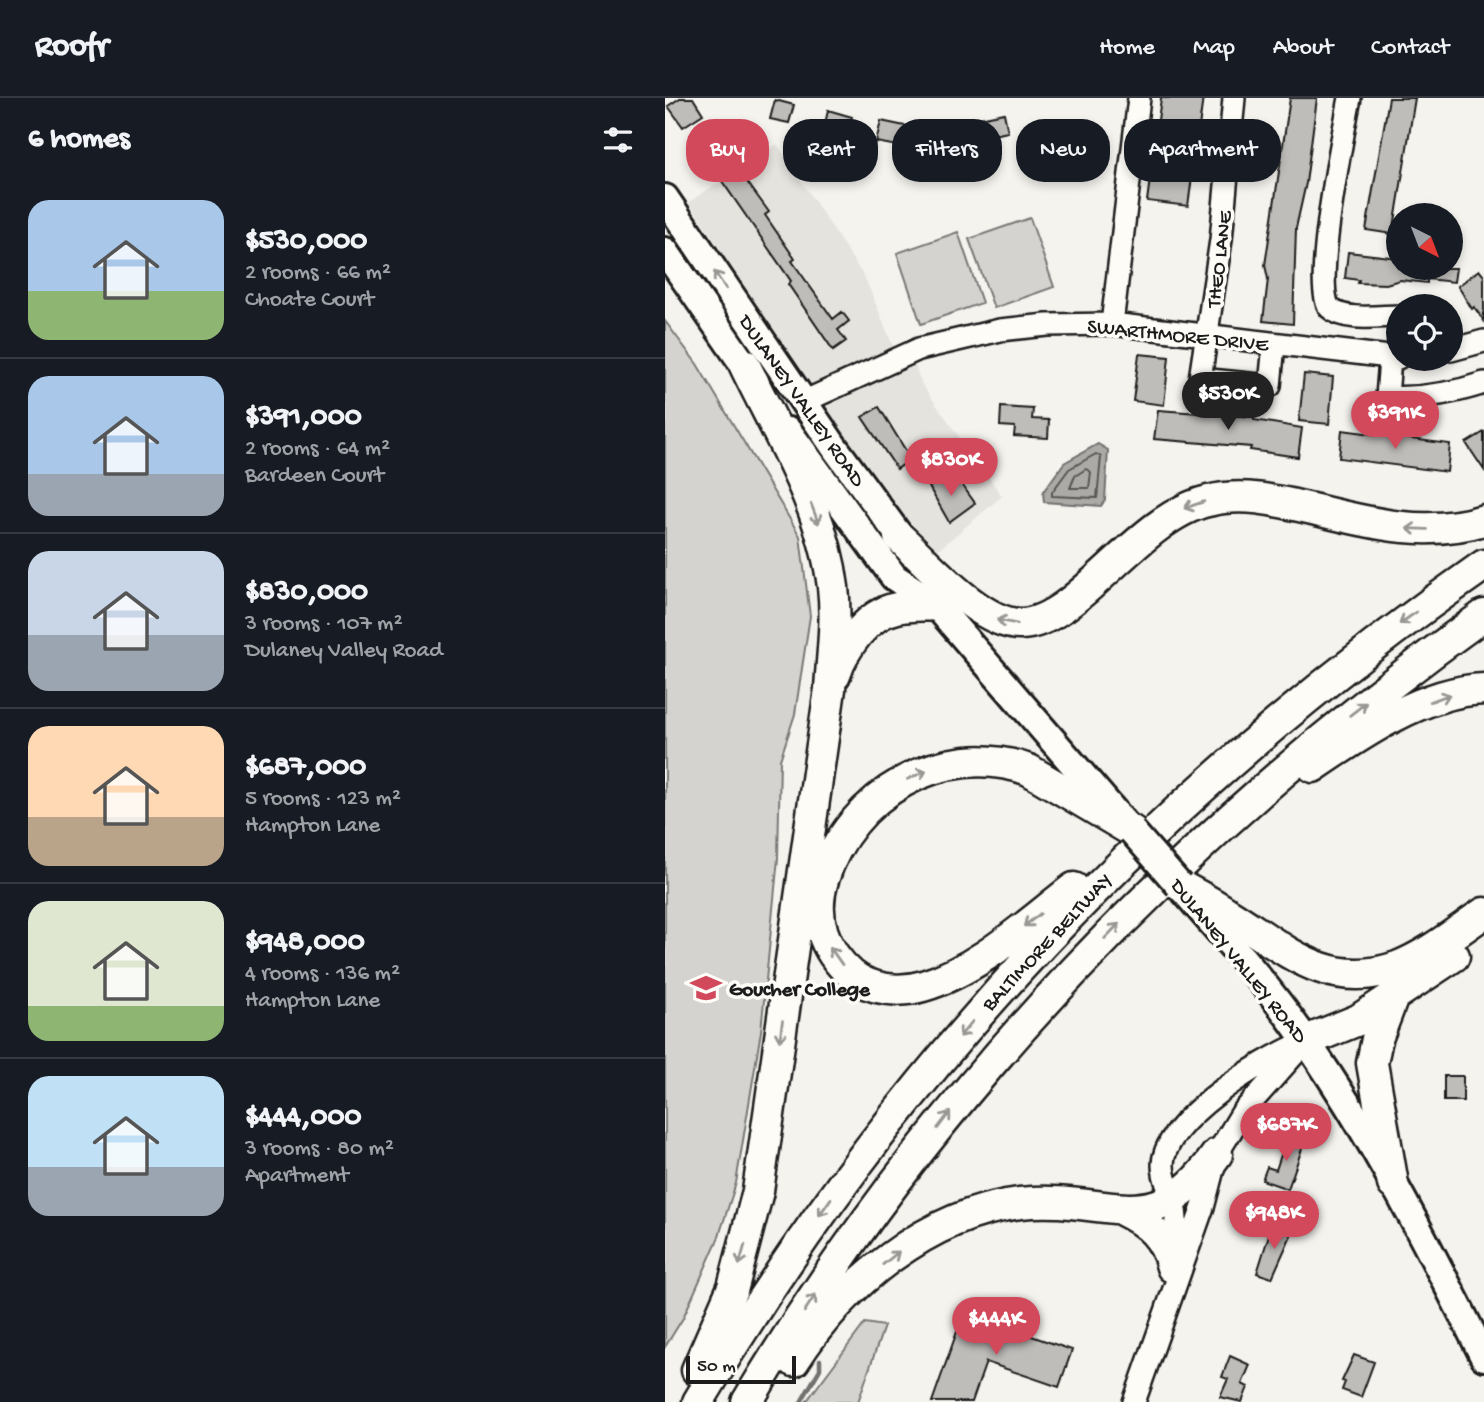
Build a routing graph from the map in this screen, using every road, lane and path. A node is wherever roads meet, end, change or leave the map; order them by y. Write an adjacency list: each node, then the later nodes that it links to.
1 (1139, 98): 7 (street)
2 (1234, 98): 8 (street, THEO LANE)
3 (1350, 98): 6 (street)
4 (665, 198): 16 (main road, DULANEY VALLEY ROAD, one-way to 4)
5 (665, 251): 13 (main road, DULANEY VALLEY ROAD)
6 (1386, 316)
7 (1112, 324): 8 (street, SWARTHMORE DRIVE); 16 (street, SWARTHMORE DRIVE)
8 (1207, 336): 10 (street, SWARTHMORE DRIVE); 10 (street, THEO LANE)
9 (1484, 341): 11 (street)
10 (1274, 344): 12 (street, SWARTHMORE DRIVE)
11 (1463, 347)
12 (1386, 358)
13 (744, 364): 20 (main road, DULANEY VALLEY ROAD); 22 (highway, one-way to 22)
14 (1392, 371): 15 (street)
15 (1484, 383)
16 (803, 402): 18 (main road, DULANEY VALLEY ROAD)
17 (1484, 520): 18 (highway, one-way to 18)
18 (899, 537): 20 (main road, DULANEY VALLEY ROAD)
19 (1484, 565): 25 (highway, BALTIMORE BELTWAY, one-way to 25)
20 (936, 605): 22 (highway); 24 (main road, DULANEY VALLEY ROAD)
21 (1484, 615): 27 (highway, BALTIMORE BELTWAY, one-way to 21)
22 (830, 689): 41 (highway, one-way to 41)
23 (1484, 689): 27 (highway, one-way to 23)
24 (1088, 794): 25 (highway, one-way to 24); 26 (highway)
25 (1165, 819): 42 (highway, BALTIMORE BELTWAY, one-way to 42)
26 (1132, 831): 28 (main road, DULANEY VALLEY ROAD, bridge)
27 (1194, 849): 43 (highway, BALTIMORE BELTWAY, one-way to 27)
28 (1179, 885): 30 (highway)
29 (1484, 913): 30 (highway)
30 (1220, 917): 33 (main road, DULANEY VALLEY ROAD)
31 (1484, 935): 32 (highway)
32 (1393, 997): 33 (highway); 35 (highway)
33 (1306, 1041): 34 (street); 35 (main road, DULANEY VALLEY ROAD); 36 (street)
34 (1217, 1154): 36 (highway); 39 (street)
35 (1393, 1184): 40 (main road, DULANEY VALLEY ROAD)
36 (1173, 1200): 37 (highway); 38 (street)
37 (1122, 1210): 38 (highway); 44 (highway, one-way to 37)
38 (1172, 1267): 39 (street)
39 (1163, 1319): 45 (street)
40 (1483, 1352)
41 (682, 1402)
42 (698, 1402)
43 (747, 1402)
44 (768, 1402)
45 (1135, 1402)

